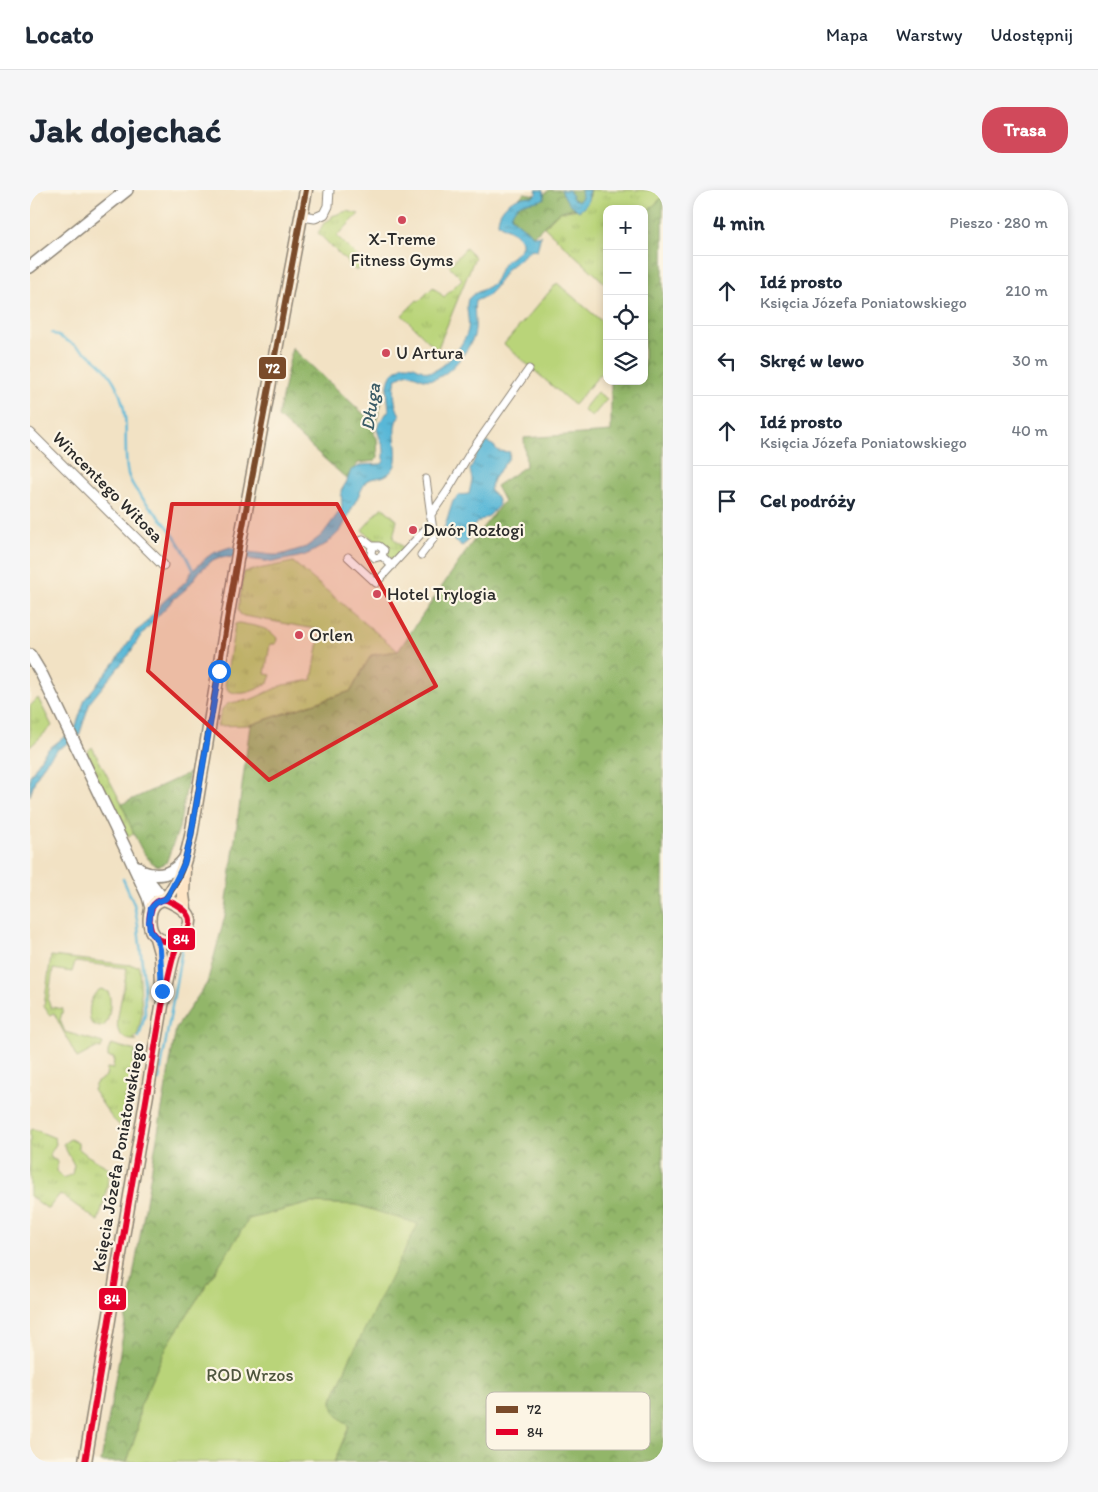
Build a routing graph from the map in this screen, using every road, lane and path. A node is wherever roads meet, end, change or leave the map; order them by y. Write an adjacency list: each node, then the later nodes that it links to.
1 (127, 190): 5 (street)
2 (306, 190): 4 (main road)
3 (329, 190): 4 (street)
4 (302, 216): 17 (main road)
5 (30, 267)
6 (529, 369): 9 (street)
7 (30, 433): 13 (street, Wincentego Witosa)
8 (426, 479): 9 (street)
9 (431, 520): 11 (street); 14 (street)
10 (363, 538): 14 (street)
11 (421, 555)
12 (348, 557): 14 (street)
13 (163, 565)
14 (392, 566)
15 (30, 654): 16 (street)
16 (129, 856): 18 (street); 20 (street)
17 (185, 860): 18 (street); 19 (main road); 21 (main road)
18 (142, 871): 19 (street)
19 (164, 899): 20 (main road); 21 (main road)
20 (151, 908): 22 (main road)
21 (185, 909): 23 (main road)
22 (156, 938): 23 (main road); 24 (main road, Księcia Józefa Poniatowskiego)
23 (179, 943): 24 (main road, Księcia Józefa Poniatowskiego)
24 (162, 1006): 25 (main road, Księcia Józefa Poniatowskiego)
25 (85, 1462)

